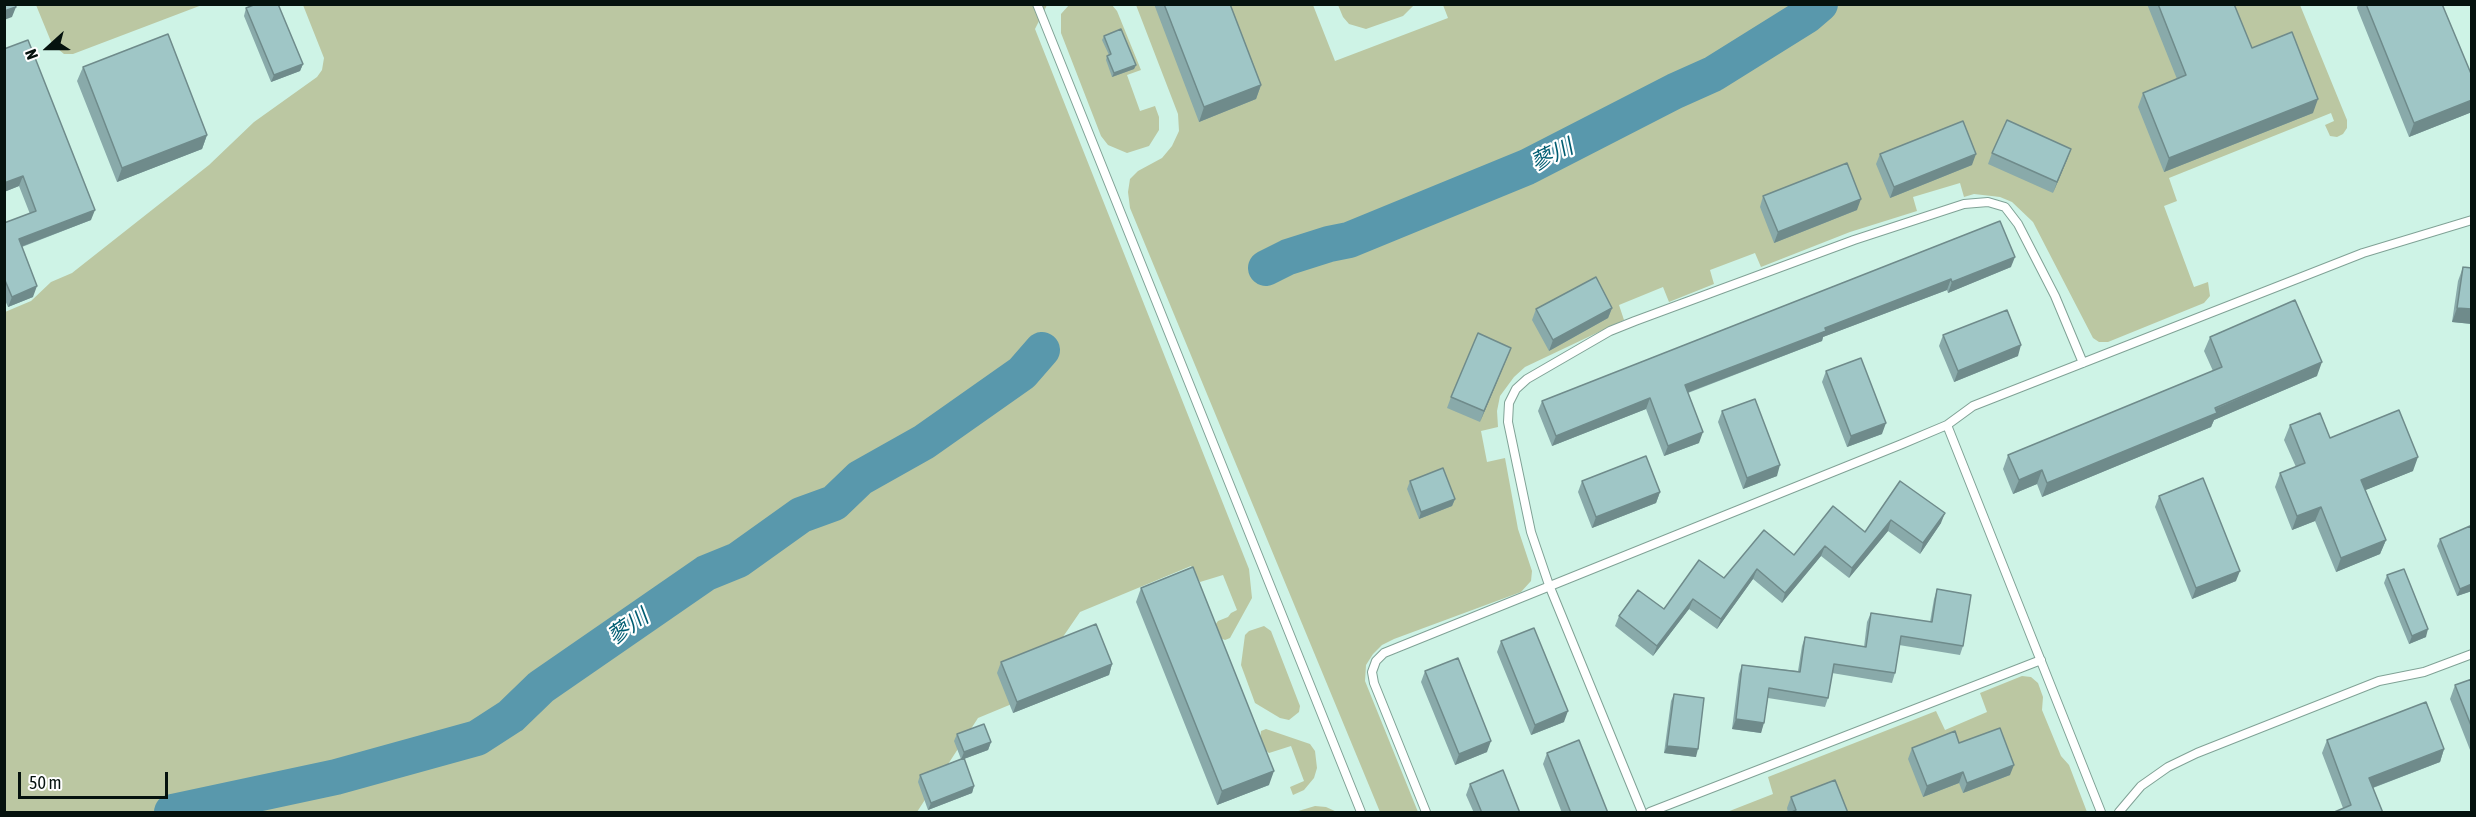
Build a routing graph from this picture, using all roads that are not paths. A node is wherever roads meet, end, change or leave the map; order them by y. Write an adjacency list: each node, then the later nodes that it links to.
1 (1037, 4): 8 (lane)
2 (2472, 220): 3 (lane)
3 (2083, 363): 4 (lane); 5 (lane)
4 (1947, 425): 5 (lane); 7 (lane)
5 (1549, 585): 9 (lane); 10 (lane)
6 (2472, 654): 13 (lane)
7 (2041, 660): 11 (lane); 12 (lane)
8 (1361, 813)
9 (1426, 813)
10 (1642, 813)
11 (1650, 813)
12 (2101, 813)
13 (2119, 813)

